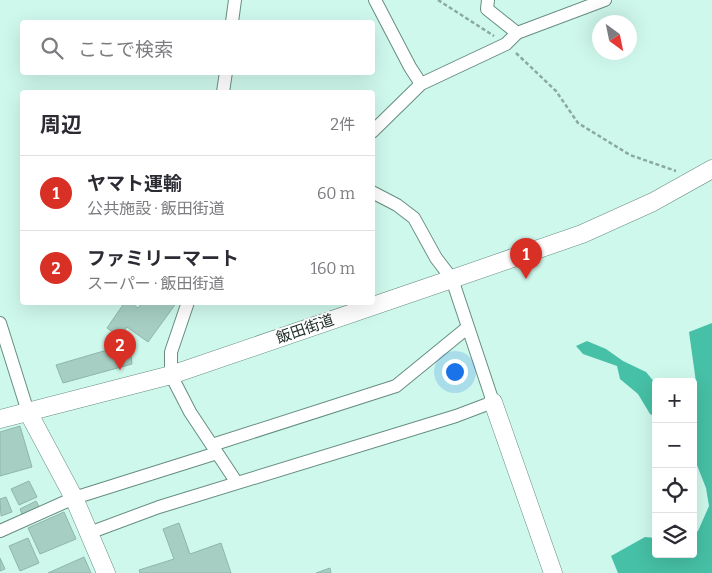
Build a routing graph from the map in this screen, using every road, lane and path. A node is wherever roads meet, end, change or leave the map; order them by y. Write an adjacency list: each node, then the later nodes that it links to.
1 (235, 0): 6 (street)
2 (375, 0): 10 (street)
3 (438, 0): 8 (path)
4 (488, 0): 7 (street)
5 (605, 0): 7 (street)
6 (232, 20)
7 (517, 33): 8 (street)
8 (506, 44): 10 (street); 14 (path)
9 (226, 75): 11 (street)
10 (421, 84): 12 (street)
11 (225, 90)
12 (375, 129)
13 (712, 169): 16 (main road, 飯田街道)
14 (679, 172)
15 (375, 194): 16 (street)
16 (452, 279): 19 (street); 20 (main road, 飯田街道)
17 (187, 305): 20 (street)
18 (0, 323): 22 (street)
19 (467, 328): 21 (street); 24 (street)
20 (171, 375): 22 (main road, 飯田街道); 24 (street)
21 (493, 402): 25 (street); 30 (main road)
22 (28, 412): 23 (main road, 飯田街道); 26 (main road)
23 (0, 419)
24 (215, 449): 25 (street); 26 (street)
25 (237, 483): 28 (street)
26 (74, 498): 27 (street); 28 (main road)
27 (0, 531)
28 (89, 533): 29 (main road)
29 (106, 573)
30 (553, 573)

